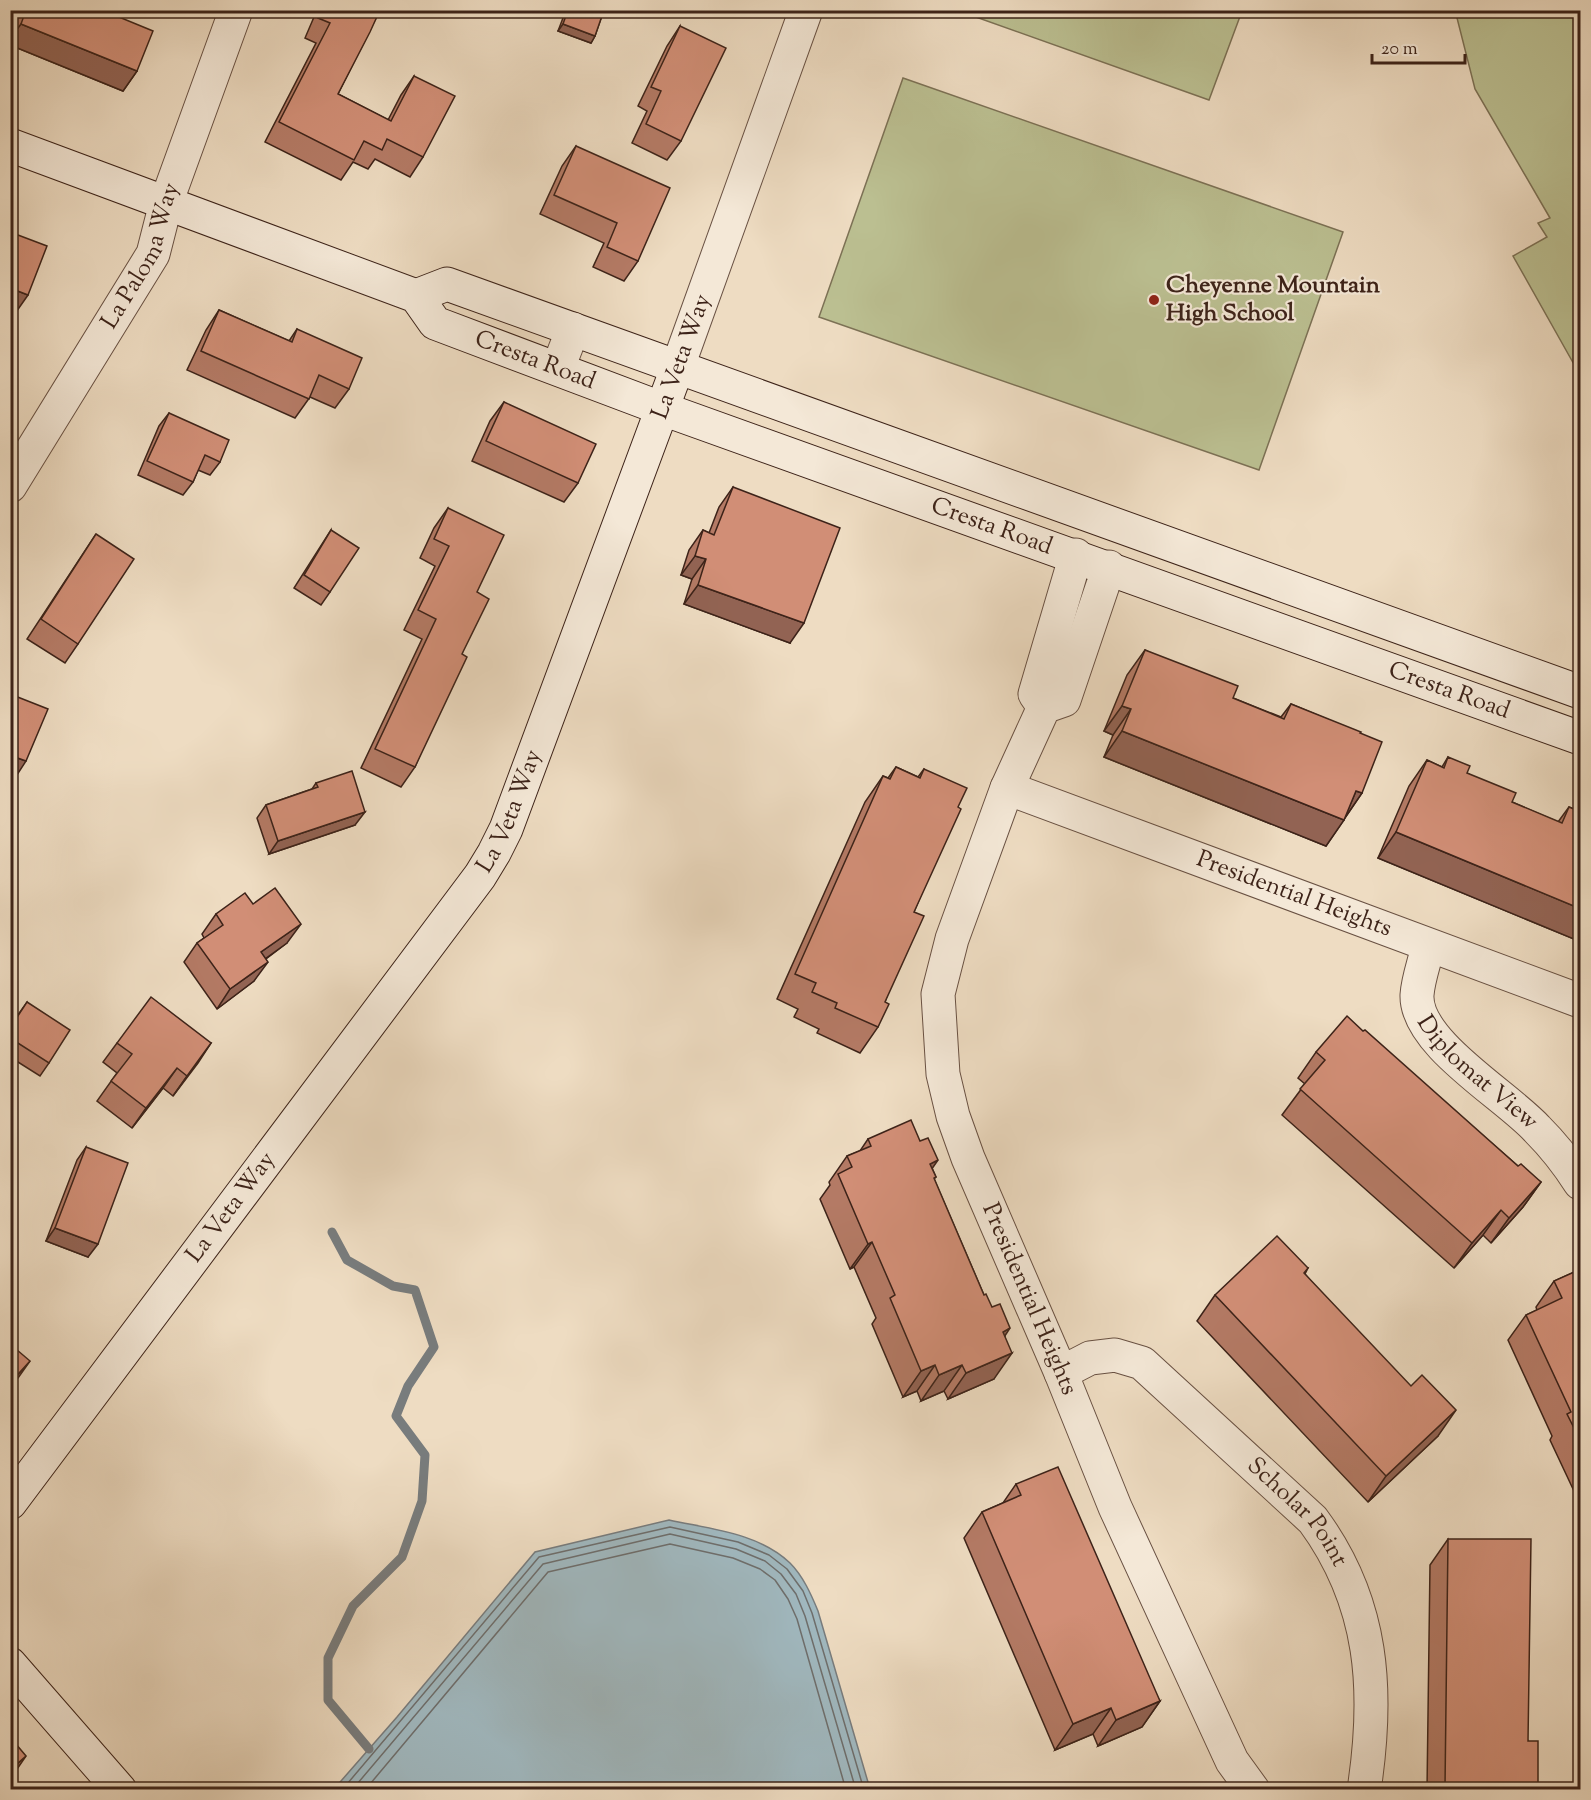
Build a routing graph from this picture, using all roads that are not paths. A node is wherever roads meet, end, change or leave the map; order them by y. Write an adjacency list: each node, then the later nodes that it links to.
1 (236, 10): 4 (street, La Paloma Way)
2 (806, 10): 7 (street, La Veta Way)
3 (10, 146): 4 (street)
4 (166, 204): 5 (street); 10 (street, La Paloma Way)
5 (416, 296): 6 (street, Cresta Road); 8 (street, Cresta Road)
6 (573, 329): 7 (street, Cresta Road); 8 (street)
7 (678, 366): 9 (street, La Veta Way); 13 (street, Cresta Road)
8 (558, 368): 9 (street, Cresta Road)
9 (663, 409): 11 (street, Cresta Road); 21 (street, La Veta Way)
10 (10, 486)
11 (1076, 555): 12 (street, Cresta Road); 14 (street)
12 (1110, 567): 14 (street); 15 (street, Cresta Road)
13 (1581, 692)
14 (1044, 707): 16 (street, Presidential Heights)
15 (1581, 738)
16 (1007, 788): 17 (street, Presidential Heights); 20 (street, Presidential Heights)
17 (1428, 945): 18 (street, Presidential Heights); 19 (street, Diplomat View)
18 (1581, 1001)
19 (1581, 1183)
20 (1061, 1372): 24 (street, Presidential Heights); 25 (street, Scholar Point)
21 (10, 1503)
22 (10, 1665): 23 (street)
23 (120, 1790)
24 (1253, 1790)
25 (1364, 1790)

